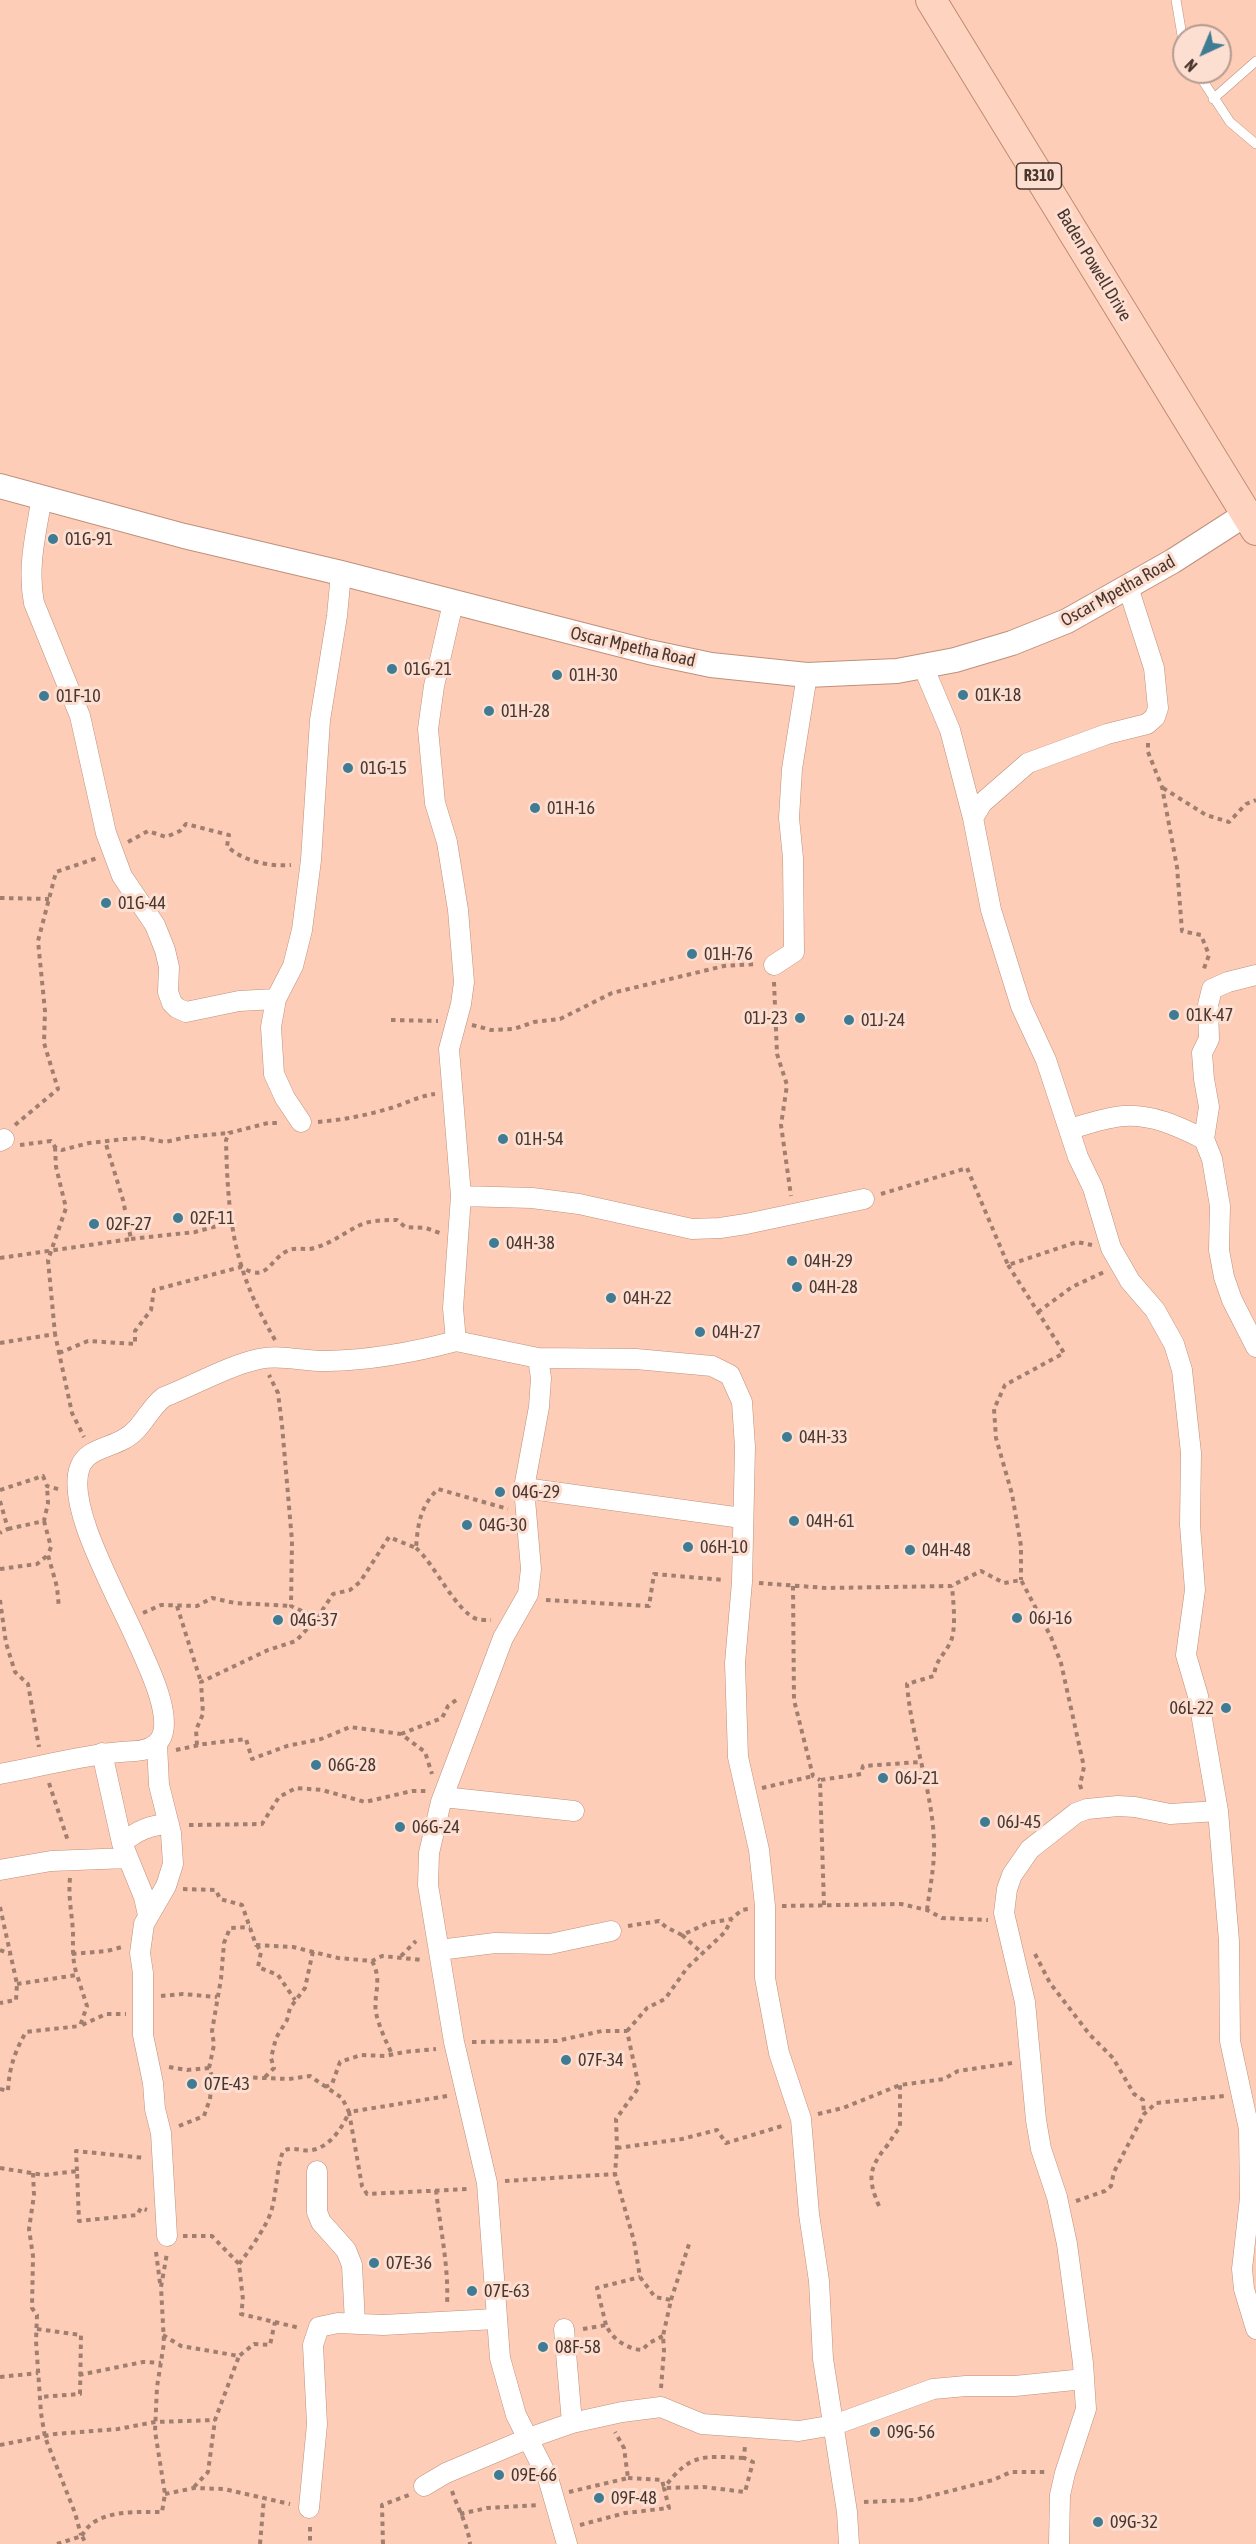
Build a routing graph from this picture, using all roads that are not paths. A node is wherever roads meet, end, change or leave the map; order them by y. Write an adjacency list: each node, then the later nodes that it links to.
1 (931, 0): 10 (main road, Baden Powell Drive / R310)
2 (1176, 0): 3 (lane)
3 (1180, 24)
4 (1256, 62): 6 (lane)
5 (1204, 84): 6 (lane)
6 (1213, 99): 7 (lane)
7 (1256, 144)
8 (0, 486): 9 (street, Oscar Mpetha Road)
9 (42, 497): 11 (street, Oscar Mpetha Road); 19 (street)
10 (1251, 522): 12 (street, Oscar Mpetha Road)
11 (341, 573): 13 (street, Oscar Mpetha Road); 19 (street)
12 (1128, 587): 14 (street, Oscar Mpetha Road); 16 (street)
13 (453, 603): 15 (street, Oscar Mpetha Road); 23 (street)
14 (923, 666): 15 (street, Oscar Mpetha Road); 16 (street)
15 (807, 675): 17 (street)
16 (973, 818): 21 (street)
17 (774, 965)
18 (1256, 975): 22 (street)
19 (276, 999): 20 (street)
20 (301, 1122)
21 (1069, 1129): 22 (street); 35 (street)
22 (1204, 1138): 26 (street)
23 (461, 1196): 24 (street); 25 (street)
24 (864, 1199)
25 (456, 1341): 27 (street); 30 (street)
26 (1256, 1347)
27 (538, 1358): 28 (street); 29 (street)
28 (524, 1488): 29 (street); 33 (street)
29 (742, 1518): 50 (street)
30 (158, 1753): 31 (street); 36 (street)
31 (102, 1754): 32 (street); 37 (street)
32 (0, 1774)
33 (439, 1794): 34 (street); 41 (street)
34 (573, 1811)
35 (1218, 1811): 47 (street); 48 (street)
36 (169, 1824): 37 (street); 39 (street)
37 (125, 1851): 38 (street); 39 (street)
38 (0, 1870)
39 (148, 1915): 43 (street)
40 (611, 1931): 41 (street)
41 (440, 1956): 44 (street)
42 (317, 2172): 45 (street)
43 (166, 2236)
44 (496, 2319): 45 (street); 51 (street)
45 (355, 2323): 53 (street)
46 (564, 2329): 49 (street)
47 (1256, 2329)
48 (1084, 2379): 50 (street); 56 (street)
49 (572, 2423): 50 (street); 51 (street)
50 (834, 2425): 55 (street)
51 (529, 2438): 52 (street); 54 (street)
52 (424, 2486)
53 (309, 2508)
54 (565, 2537)
55 (849, 2544)
56 (1059, 2544)

